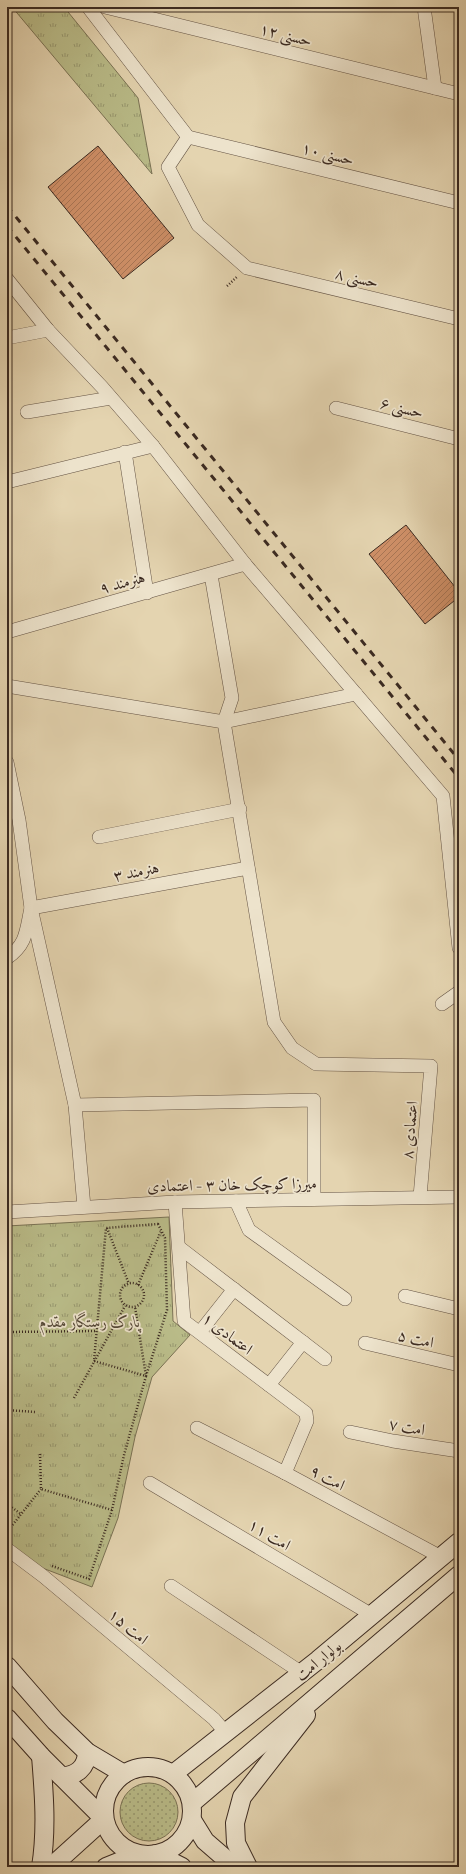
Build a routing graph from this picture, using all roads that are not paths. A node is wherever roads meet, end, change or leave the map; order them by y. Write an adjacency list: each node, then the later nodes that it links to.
1 (88, 7): 6 (street)
2 (104, 7): 4 (street, حسنی ۱۲)
3 (424, 7): 4 (street)
4 (435, 88): 5 (street, حسنی ۱۲)
5 (459, 94)
6 (188, 137): 7 (street, حسنی ۱۰); 9 (street, حسنی ۸)
7 (459, 203)
8 (7, 279): 10 (street)
9 (459, 319)
10 (48, 330): 11 (street); 12 (street)
11 (7, 338)
12 (111, 398): 14 (street); 16 (street)
13 (336, 408): 15 (street, حسنی ۶)
14 (27, 412)
15 (459, 439)
16 (153, 446): 17 (street); 19 (street)
17 (125, 452): 18 (street); 21 (street)
18 (7, 482)
19 (245, 564): 20 (street, هنرمند ۹); 24 (street)
20 (211, 575): 21 (street, هنرمند ۹); 25 (street)
21 (147, 593): 22 (street, هنرمند ۹)
22 (7, 632)
23 (7, 686): 25 (street)
24 (356, 694): 25 (street); 31 (street)
25 (224, 722): 27 (street)
26 (7, 762): 30 (street)
27 (240, 809): 28 (street); 29 (street)
28 (99, 837)
29 (248, 868): 30 (street, هنرمند ۳); 36 (street, اعتمادی ۸)
30 (31, 908): 32 (street); 35 (street)
31 (459, 948)
32 (7, 958)
33 (459, 992): 34 (street)
34 (442, 1004)
35 (75, 1105): 38 (street); 41 (street)
36 (420, 1197): 37 (street, میرزا کوچک خان ۳ - اعتمادی); 38 (street, میرزا کوچک خان ۳ - اعتمادی)
37 (459, 1197)
38 (314, 1199): 39 (street, میرزا کوچک خان ۳ - اعتمادی)
39 (236, 1201): 40 (street, میرزا کوچک خان ۳ - اعتمادی); 46 (street)
40 (175, 1202): 41 (street, میرزا کوچک خان ۳ - اعتمادی); 43 (street, اعتمادی ۱)
41 (84, 1207): 42 (street, میرزا کوچک خان ۳ - اعتمادی)
42 (7, 1212)
43 (180, 1248): 44 (street); 48 (street, اعتمادی ۱)
44 (234, 1289): 48 (street); 49 (street)
45 (405, 1296): 47 (street)
46 (344, 1299)
47 (459, 1309)
48 (200, 1332): 53 (street, اعتمادی ۱)
49 (303, 1342): 51 (street); 53 (street)
50 (365, 1343): 52 (street, امت ۵)
51 (325, 1359)
52 (459, 1365)
53 (269, 1385): 57 (street, اعتمادی ۱)
54 (197, 1428): 57 (street, امت ۹)
55 (350, 1432): 56 (street, امت ۷)
56 (459, 1451)
57 (285, 1473): 61 (street, امت ۹)
58 (150, 1483): 64 (street, امت ۱۱)
59 (459, 1542): 61 (main road, بولوار امت)
60 (7, 1549): 69 (street, امت ۱۵)
61 (441, 1557): 64 (main road, بولوار امت)
62 (459, 1575): 67 (main road, بولوار امت)
63 (171, 1586): 66 (street)
64 (372, 1615): 66 (main road, بولوار امت)
65 (7, 1666): 70 (main road)
66 (302, 1673): 69 (main road, بولوار امت)
67 (331, 1683): 75 (main road, بولوار امت); 83 (main road)
68 (7, 1718): 71 (main road)
69 (226, 1733): 73 (main road, بولوار امت)
70 (87, 1752): 72 (main road); 74 (main road)
71 (41, 1756): 74 (main road); 78 (main road)
72 (124, 1774): 73 (main road); 76 (main road)
73 (173, 1774): 75 (main road)
74 (61, 1776): 76 (main road)
75 (192, 1811): 77 (main road); 82 (main road)
76 (104, 1819): 77 (main road); 79 (main road)
77 (147, 1854): 80 (main road); 81 (main road)
78 (41, 1867)
79 (51, 1867)
80 (106, 1867)
81 (182, 1867)
82 (235, 1867)
83 (248, 1867)

